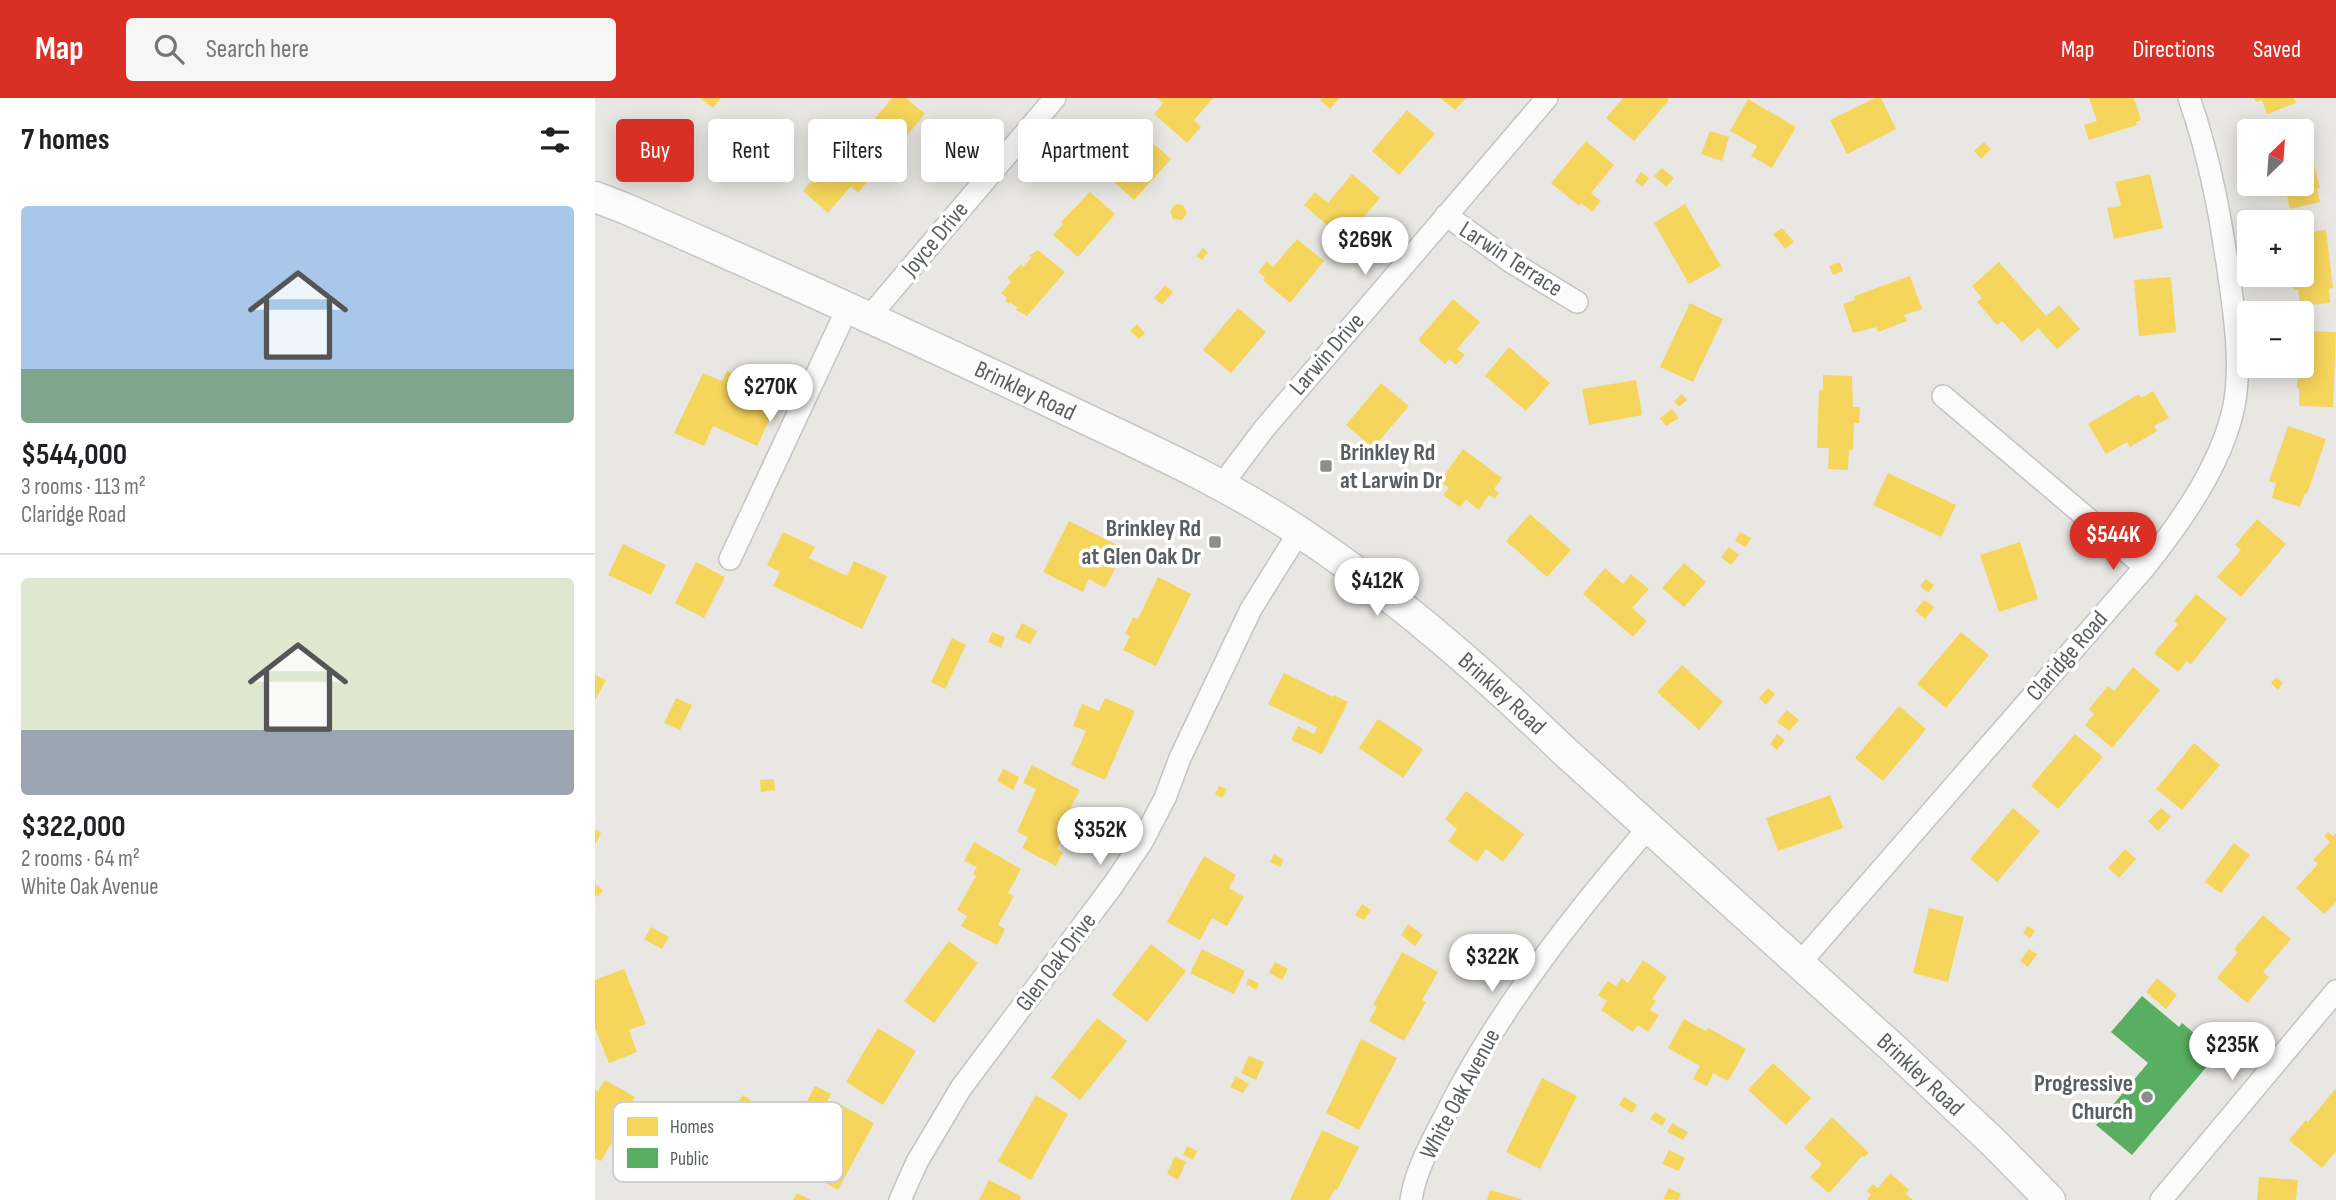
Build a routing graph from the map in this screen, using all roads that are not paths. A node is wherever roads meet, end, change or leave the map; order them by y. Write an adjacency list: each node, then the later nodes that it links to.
1 (1055, 98): 7 (street, Joyce Drive)
2 (1547, 98): 5 (street, Larwin Drive)
3 (2189, 98): 12 (street, Claridge Road)
4 (595, 197): 7 (main road, Brinkley Road)
5 (1446, 215): 6 (street, Larwin Terrace); 9 (street, Larwin Drive)
6 (1577, 302)
7 (859, 312): 9 (main road, Brinkley Road); 11 (street, Joyce Drive)
8 (1943, 396): 12 (street)
9 (1221, 486): 10 (main road, Brinkley Road)
10 (1299, 532): 13 (main road, Brinkley Road); 16 (street, Glen Oak Drive)
11 (730, 559)
12 (2144, 568): 14 (street, Claridge Road)
13 (1649, 827): 14 (main road, Brinkley Road); 17 (street, White Oak Avenue)
14 (1799, 964): 18 (main road, Brinkley Road)
15 (2336, 991): 19 (street)
16 (900, 1200)
17 (1411, 1200)
18 (2049, 1200)
19 (2161, 1200)

